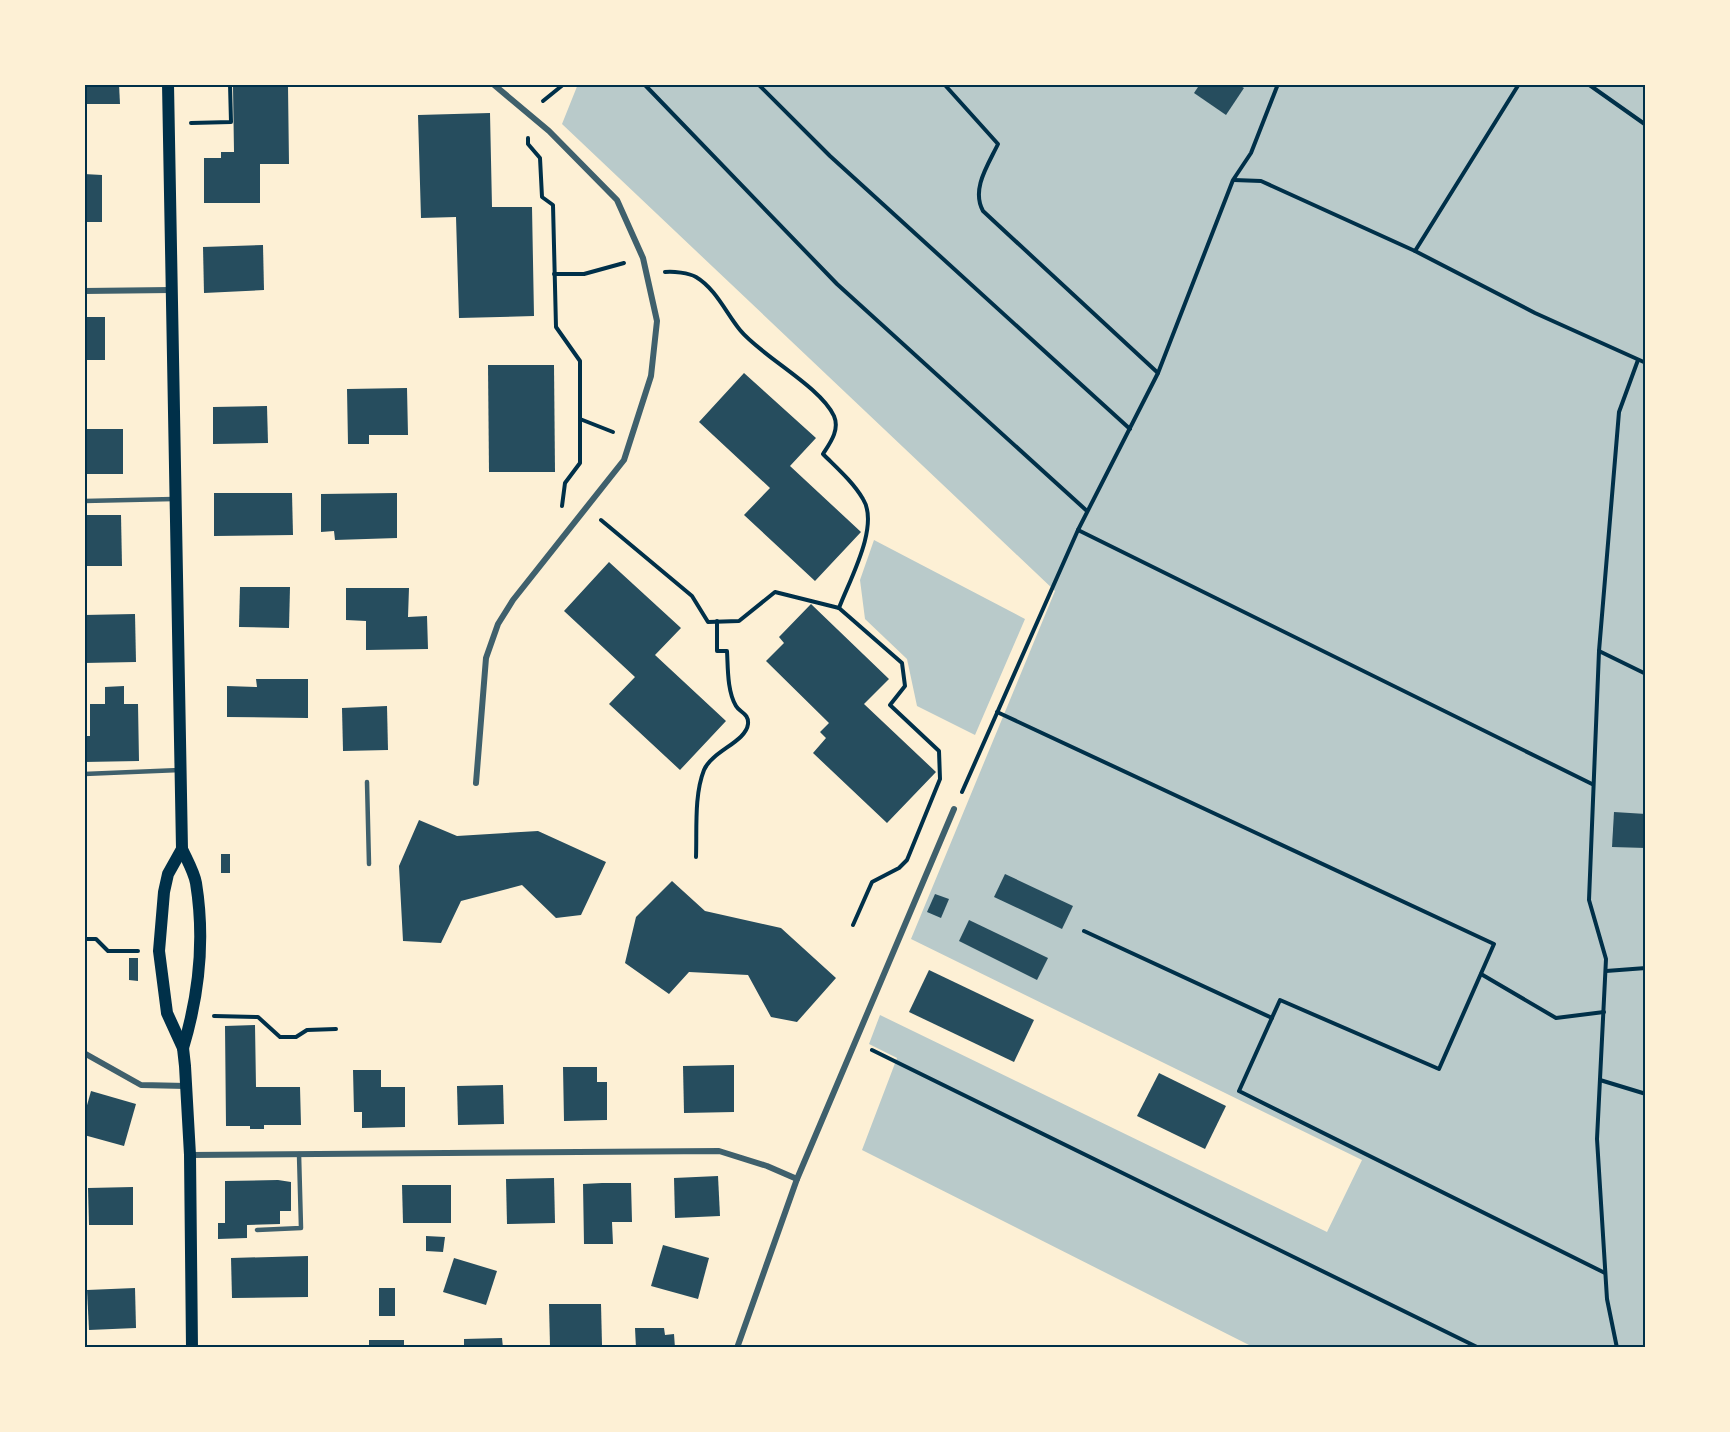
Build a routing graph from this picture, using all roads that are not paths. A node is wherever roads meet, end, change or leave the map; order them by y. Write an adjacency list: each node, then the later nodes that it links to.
1 (168, 84): 3 (main road)
2 (493, 84): 10 (street)
3 (171, 290): 4 (street); 5 (main road)
4 (84, 291)
5 (174, 499): 6 (lane); 7 (main road)
6 (84, 501)
7 (180, 770): 8 (lane); 12 (main road)
8 (84, 774)
9 (367, 782): 13 (lane)
10 (476, 783)
11 (954, 809): 19 (street)
12 (182, 849): 14 (main road); 14 (main road)
13 (369, 864)
14 (183, 1048): 16 (main road)
15 (84, 1053): 16 (street)
16 (186, 1086): 18 (main road)
17 (299, 1154): 18 (street); 19 (street); 20 (lane)
18 (190, 1155): 21 (main road)
19 (797, 1179): 22 (street)
20 (256, 1230)
21 (192, 1348)
22 (737, 1348)

